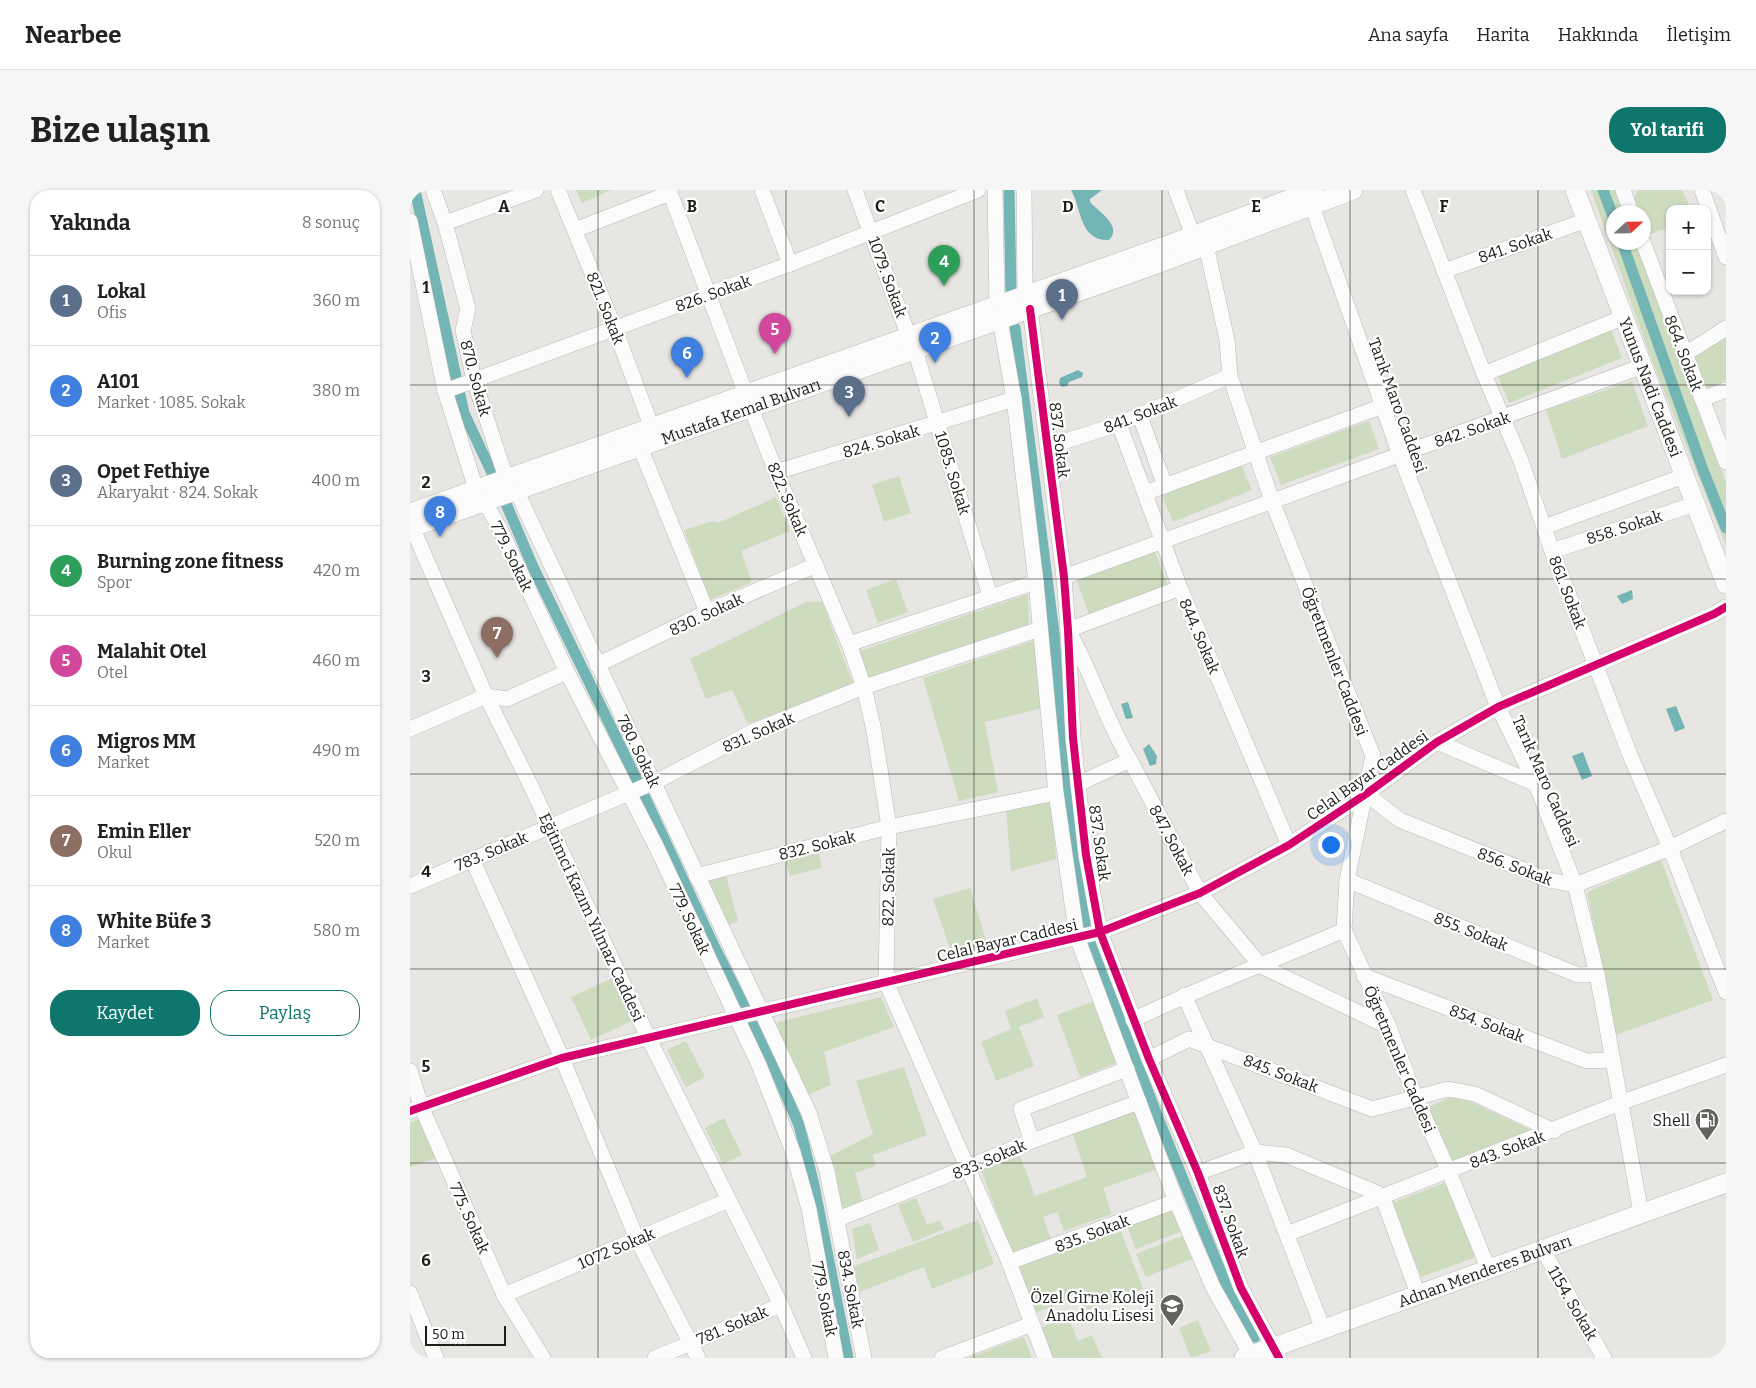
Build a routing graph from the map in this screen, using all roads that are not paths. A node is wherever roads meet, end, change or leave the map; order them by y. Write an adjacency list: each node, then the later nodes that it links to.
1 (433, 190): 20 (street, 870. Sokak)
2 (536, 190): 20 (street)
3 (558, 190): 21 (street, 821. Sokak)
4 (762, 190): 26 (street)
5 (855, 190): 22 (street, 1079. Sokak)
6 (978, 190): 22 (street, 826. Sokak)
7 (995, 190): 30 (street)
8 (1024, 190): 29 (street, 837. Sokak)
9 (1176, 190): 23 (street, Öğretmenler Caddesi)
10 (1353, 190): 16 (main road, Mustafa Kemal Bulvarı)
11 (1413, 190): 27 (street, 861. Sokak)
12 (1575, 190): 18 (main road, Yunus Nadi Caddesi)
13 (1623, 190): 17 (street)
14 (1702, 190): 25 (street)
15 (669, 191): 21 (street); 28 (street, 822. Sokak)
16 (1304, 196): 23 (main road, Mustafa Kemal Bulvarı); 45 (street, Tarık Maro Caddesi)
17 (1629, 205)
18 (1587, 220): 27 (street, 841. Sokak); 31 (main road, Yunus Nadi Caddesi)
19 (410, 221): 41 (street, 779. Sokak)
20 (446, 223): 39 (street, 870. Sokak)
21 (575, 230): 33 (street, 821. Sokak)
22 (872, 233): 26 (street, 826. Sokak); 34 (street, 1079. Sokak)
23 (1200, 240): 29 (main road, Mustafa Kemal Bulvarı); 38 (street, Öğretmenler Caddesi)
24 (1646, 250): 35 (street, 864. Sokak)
25 (1726, 256)
26 (790, 264): 28 (street, 826. Sokak)
27 (1444, 271): 37 (street, 861. Sokak)
28 (709, 294): 33 (street, 826. Sokak); 44 (street, 822. Sokak)
29 (1028, 301): 30 (main road, Mustafa Kemal Bulvarı); 52 (street, 837. Sokak)
30 (999, 312): 34 (main road, Mustafa Kemal Bulvarı); 42 (street)
31 (1624, 317): 36 (main road, Yunus Nadi Caddesi); 37 (street)
32 (1726, 328): 35 (street)
33 (615, 329): 39 (street, 826. Sokak); 50 (street, 821. Sokak)
34 (912, 343): 44 (main road, Mustafa Kemal Bulvarı); 48 (street, 1085. Sokak)
35 (1684, 354): 43 (street, 864. Sokak)
36 (1643, 366): 47 (street, 842. Sokak); 57 (main road, Yunus Nadi Caddesi)
37 (1484, 374): 47 (street, 861. Sokak)
38 (1230, 376): 46 (street, 841. Sokak); 53 (street, Öğretmenler Caddesi)
39 (474, 380): 41 (street, 826. Sokak); 58 (street, 870. Sokak)
40 (1726, 390): 43 (street)
41 (445, 391): 61 (street, 779. Sokak)
42 (1014, 399): 48 (street, 824. Sokak); 70 (street)
43 (1702, 399): 55 (street, 864. Sokak)
44 (748, 401): 50 (main road, Mustafa Kemal Bulvarı); 51 (main road, Mustafa Kemal Bulvarı); 56 (street, 822. Sokak)
45 (1383, 406): 53 (street); 54 (street, Tarık Maro Caddesi)
46 (1140, 416): 49 (street, 841. Sokak); 59 (street)
47 (1504, 418): 54 (street, 842. Sokak); 65 (street, 861. Sokak)
48 (938, 424): 56 (street, 824. Sokak); 73 (street, 1085. Sokak)
49 (1119, 424): 52 (street, 841. Sokak); 60 (street, 844. Sokak)
50 (652, 428): 58 (main road, Mustafa Kemal Bulvarı)
51 (640, 447): 58 (main road, Mustafa Kemal Bulvarı); 75 (street)
52 (1047, 447): 69 (street, 837. Sokak)
53 (1256, 454): 59 (street); 62 (street, Öğretmenler Caddesi)
54 (1400, 454): 62 (street, 842. Sokak); 84 (street, Tarık Maro Caddesi)
55 (1726, 462)
56 (776, 472): 68 (street, 822. Sokak)
57 (1684, 476): 63 (main road, Yunus Nadi Caddesi); 65 (street)
58 (511, 484): 61 (main road, Mustafa Kemal Bulvarı); 79 (street, 780. Sokak)
59 (1165, 486): 60 (street)
60 (1145, 493): 66 (street, 844. Sokak)
61 (480, 496): 64 (main road, Mustafa Kemal Bulvarı); 81 (street, 779. Sokak)
62 (1272, 501): 66 (street, 842. Sokak); 93 (street, Öğretmenler Caddesi)
63 (1695, 504): 67 (street, 858. Sokak); 71 (main road, Yunus Nadi Caddesi)
64 (411, 523): 83 (street, Eğitimci Kazım Yılmaz Caddesi)
65 (1544, 527): 67 (street, 861. Sokak)
66 (1161, 540): 69 (street, 842. Sokak); 72 (street, 844. Sokak)
67 (1552, 551): 80 (street, 861. Sokak)
68 (816, 565): 75 (street, 830. Sokak); 78 (street, 822. Sokak)
69 (1064, 577): 77 (street, 837. Sokak)
70 (1036, 582): 73 (street); 76 (street)
71 (1726, 584)
72 (1180, 588): 77 (street); 97 (street, 844. Sokak)
73 (990, 596): 78 (street)
74 (1726, 607): 80 (street, Celal Bayar Caddesi)
75 (707, 612): 79 (street, 830. Sokak)
76 (1040, 629): 82 (street, 831. Sokak); 92 (street)
77 (1068, 630): 87 (street, 847. Sokak); 89 (street, 837. Sokak)
78 (850, 644): 82 (street, 822. Sokak)
79 (597, 665): 88 (street, 780. Sokak)
80 (1597, 666): 84 (street, Celal Bayar Caddesi); 98 (street, 861. Sokak)
81 (567, 672): 83 (street); 91 (street, 779. Sokak)
82 (864, 687): 88 (street, 831. Sokak); 96 (street, 822. Sokak)
83 (486, 696): 85 (street); 95 (street, Eğitimci Kazım Yılmaz Caddesi)
84 (1498, 707): 86 (street, Celal Bayar Caddesi); 90 (street, Tarık Maro Caddesi)
85 (410, 729)
86 (1437, 742): 90 (street); 93 (street, Celal Bayar Caddesi)
87 (1130, 760): 89 (street); 104 (street, 847. Sokak)
88 (655, 782): 91 (street, 783. Sokak); 100 (street, 780. Sokak)
89 (1078, 784): 106 (street, 837. Sokak)
90 (1536, 784): 102 (street, Tarık Maro Caddesi)
91 (629, 793): 95 (street, 783. Sokak); 115 (street, 779. Sokak)
92 (1056, 793): 96 (street, 832. Sokak); 107 (street)
93 (1366, 794): 97 (street, Celal Bayar Caddesi); 101 (street, Öğretmenler Caddesi); 102 (street, 856. Sokak)
94 (1726, 821): 98 (street, 856. Sokak)
95 (550, 826): 99 (street, 783. Sokak); 118 (street, Eğitimci Kazım Yılmaz Caddesi)
96 (889, 827): 100 (street, 832. Sokak); 111 (street, 822. Sokak)
97 (1289, 844): 104 (street, Celal Bayar Caddesi)
98 (1670, 848): 102 (street, 856. Sokak); 112 (street, 861. Sokak)
99 (472, 858): 103 (street, 783. Sokak); 120 (street)
100 (696, 876): 114 (street, 780. Sokak)
101 (1347, 880): 105 (street, Öğretmenler Caddesi); 109 (street, 855. Sokak)
102 (1575, 885): 109 (street, Tarık Maro Caddesi)
103 (410, 886)
104 (1200, 893): 106 (street, Celal Bayar Caddesi); 108 (street, 847. Sokak)
105 (1344, 930): 108 (street); 110 (street, Öğretmenler Caddesi)
106 (1100, 932): 107 (street, Celal Bayar Caddesi); 116 (street, 837. Sokak)
107 (1077, 937): 111 (street, Celal Bayar Caddesi); 124 (street)
108 (1261, 966): 113 (street); 117 (street, 847. Sokak)
109 (1597, 974): 122 (street, Tarık Maro Caddesi)
110 (1364, 976): 117 (street, Öğretmenler Caddesi); 122 (street, 854. Sokak)
111 (886, 982): 114 (street, Celal Bayar Caddesi); 133 (street, 822. Sokak)
112 (1726, 992)
113 (1184, 995): 116 (street); 119 (street)
114 (762, 1012): 115 (street, Celal Bayar Caddesi); 141 (street, 834. Sokak)
115 (736, 1018): 118 (street, Celal Bayar Caddesi); 161 (street, 779. Sokak)
116 (1133, 1020): 121 (street, 837. Sokak)
117 (1388, 1027): 126 (street, Öğretmenler Caddesi)
118 (649, 1039): 120 (street, Celal Bayar Caddesi); 138 (street, Eğitimci Kazım Yılmaz Caddesi)
119 (1206, 1044): 121 (street, 845. Sokak); 126 (street, 845. Sokak); 132 (street)
120 (562, 1058): 129 (street, Celal Bayar Caddesi); 143 (street)
121 (1149, 1059): 135 (street, 837. Sokak)
122 (1612, 1060): 128 (street, Tarık Maro Caddesi)
123 (1726, 1065): 128 (street, 843. Sokak)
124 (1127, 1069): 127 (street); 131 (street, 833. Sokak)
125 (410, 1071): 129 (street, 775. Sokak)
126 (1415, 1096): 130 (street, 845. Sokak); 134 (street, Öğretmenler Caddesi)
127 (1139, 1102): 131 (street); 139 (street)
128 (1620, 1103): 130 (street, 843. Sokak); 140 (street, Tarık Maro Caddesi)
129 (416, 1108): 148 (street, 775. Sokak)
130 (1554, 1131): 134 (street, 843. Sokak)
131 (1032, 1141): 133 (street, 833. Sokak)
132 (1255, 1152): 135 (street); 137 (street); 142 (street)
133 (967, 1168): 141 (street, 833. Sokak); 145 (street, 822. Sokak)
134 (1449, 1172): 137 (street, 843. Sokak); 146 (street, Öğretmenler Caddesi)
135 (1198, 1173): 154 (street, 837. Sokak)
136 (1726, 1183): 140 (main road, Adnan Menderes Bulvarı)
137 (1383, 1198): 142 (street, 843. Sokak); 149 (street)
138 (729, 1200): 143 (street, 1072 Sokak); 150 (street, Eğitimci Kazım Yılmaz Caddesi)
139 (1176, 1201): 145 (street, 835. Sokak); 155 (street)
140 (1641, 1213): 144 (main road, Adnan Menderes Bulvarı)
141 (838, 1219): 162 (street, 834. Sokak)
142 (1287, 1234): 152 (street)
143 (637, 1240): 148 (street, 1072 Sokak); 153 (street)
144 (1542, 1248): 146 (main road, Adnan Menderes Bulvarı); 165 (street, 1154. Sokak)
145 (1008, 1262): 151 (street, 822. Sokak)
146 (1488, 1268): 149 (main road, Adnan Menderes Bulvarı)
147 (410, 1293): 156 (street)
148 (504, 1294): 157 (street, 775. Sokak)
149 (1418, 1294): 152 (main road, Adnan Menderes Bulvarı)
150 (781, 1305): 153 (street, 781. Sokak); 160 (street, Eğitimci Kazım Yılmaz Caddesi)
151 (1032, 1324): 163 (street); 164 (street, 822. Sokak)
152 (1323, 1329): 154 (main road, Adnan Menderes Bulvarı)
153 (691, 1342): 158 (street, 781. Sokak); 159 (street)
154 (1276, 1353): 155 (main road, Adnan Menderes Bulvarı)
155 (1247, 1357)
156 (436, 1358)
157 (543, 1358)
158 (656, 1358)
159 (698, 1358)
160 (804, 1358)
161 (836, 1358)
162 (864, 1358)
163 (942, 1358)
164 (1045, 1358)
165 (1604, 1358)

